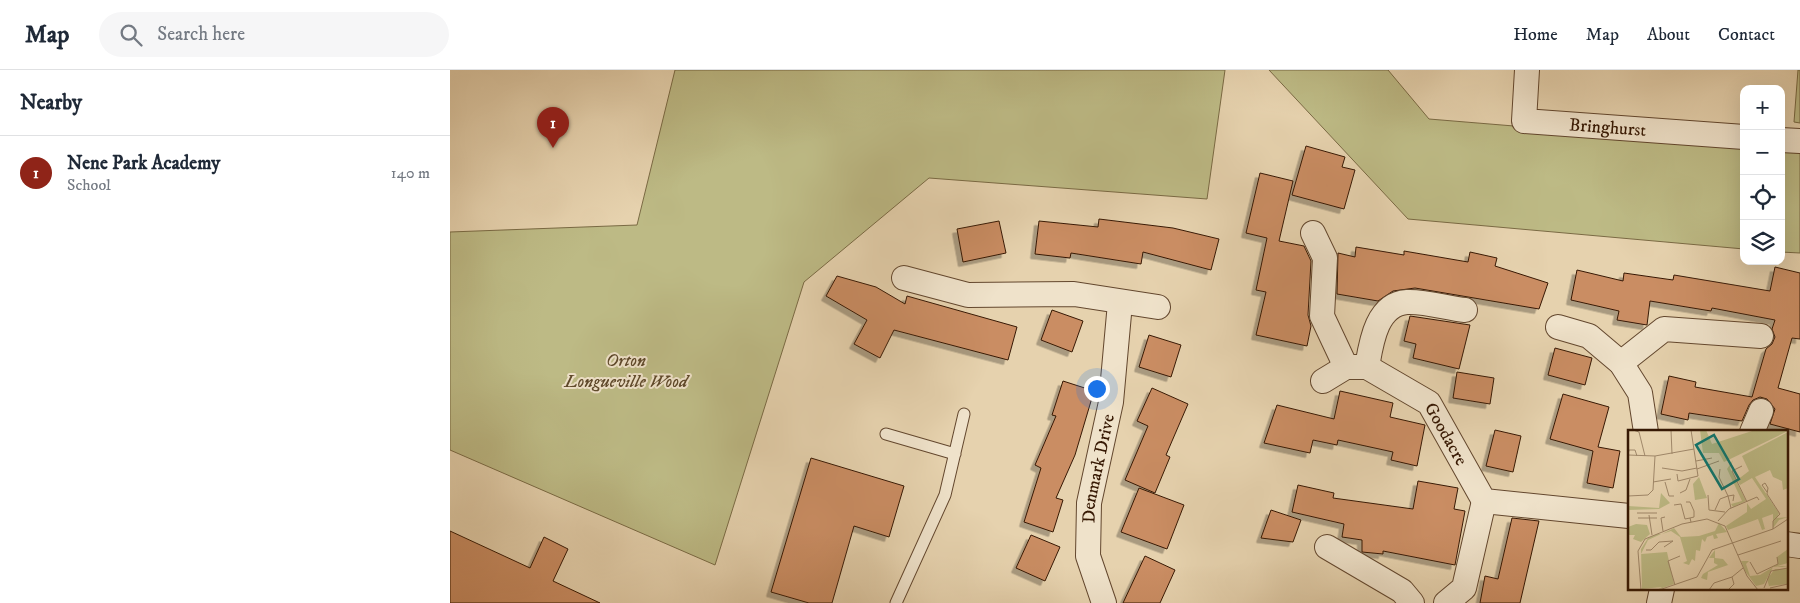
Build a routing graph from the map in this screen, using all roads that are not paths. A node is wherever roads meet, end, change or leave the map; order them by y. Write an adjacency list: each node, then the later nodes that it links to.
1 (1526, 70): 2 (street, Bringhurst)
2 (1740, 137)
3 (1785, 140): 4 (street)
4 (1800, 141)
5 (1313, 233): 13 (street)
6 (904, 278): 7 (street)
7 (1120, 303): 8 (street); 24 (street, Denmark Drive)
8 (1158, 307)
9 (1465, 310): 13 (street)
10 (1558, 327): 12 (street)
11 (1760, 336): 12 (street)
12 (1622, 363): 16 (street)
13 (1356, 367): 14 (street); 19 (street, Goodacre)
14 (1323, 381)
15 (964, 414): 18 (lane)
16 (1646, 430)
17 (886, 434): 18 (lane)
18 (955, 454): 23 (lane)
19 (1484, 502): 20 (street); 26 (street)
20 (1628, 516)
21 (1327, 547): 25 (street)
22 (1662, 590): 27 (street)
23 (896, 603)
24 (1104, 603)
25 (1412, 603)
26 (1446, 603)
27 (1659, 603)

